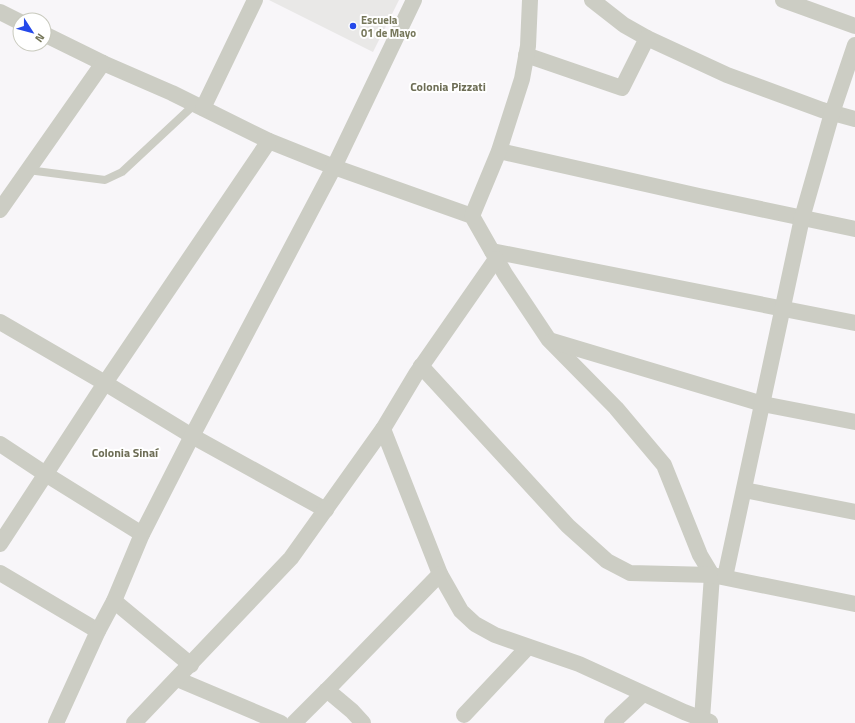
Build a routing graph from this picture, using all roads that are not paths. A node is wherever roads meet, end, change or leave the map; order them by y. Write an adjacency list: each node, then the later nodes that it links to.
1 (255, 0): 14 (street)
2 (414, 0): 19 (street)
3 (530, 0): 12 (street)
4 (592, 0): 10 (street)
5 (784, 0): 8 (street)
6 (0, 12): 7 (street)
7 (12, 18)
8 (855, 26)
9 (52, 38): 13 (street)
10 (647, 38): 12 (street); 15 (street)
11 (855, 45): 15 (street)
12 (526, 55): 18 (street)
13 (103, 63): 14 (street); 20 (street)
14 (199, 106): 17 (street); 20 (lane)
15 (832, 113): 16 (street); 23 (street)
16 (855, 119)
17 (269, 141): 19 (street); 31 (street)
18 (499, 151): 22 (street); 23 (street)
19 (334, 167): 22 (street); 35 (street)
20 (28, 170): 21 (street)
21 (0, 210)
22 (472, 216): 25 (street)
23 (802, 218): 24 (street); 26 (street)
24 (855, 229)
25 (494, 255): 26 (street); 29 (street); 30 (street)
26 (783, 308): 28 (street); 32 (street)
27 (0, 322): 31 (street)
28 (855, 323)
29 (549, 340): 32 (street); 45 (street)
30 (422, 366): 34 (street); 45 (street)
31 (105, 383): 35 (street); 37 (street)
32 (763, 404): 33 (street); 38 (street)
33 (855, 422)
34 (383, 429): 39 (street); 44 (street)
35 (192, 436): 39 (street); 41 (street)
36 (0, 444): 37 (street)
37 (46, 475): 41 (street); 42 (street)
38 (744, 490): 40 (street); 45 (street)
39 (326, 510): 50 (street)
40 (855, 512)
41 (142, 534): 46 (street)
42 (0, 544)
43 (0, 573): 48 (street)
44 (440, 574): 49 (street); 52 (street)
45 (719, 576): 47 (street); 55 (street)
46 (114, 601): 48 (street); 50 (street)
47 (855, 604)
48 (98, 630): 56 (street)
49 (528, 647): 53 (street); 54 (street)
50 (191, 665): 51 (street)
51 (177, 679): 57 (street); 58 (street)
52 (327, 690): 59 (street); 60 (street)
53 (643, 694): 55 (street); 61 (street)
54 (464, 715)
55 (706, 722)
56 (56, 723)
57 (134, 723)
58 (281, 723)
59 (294, 723)
60 (363, 723)
61 (612, 723)

